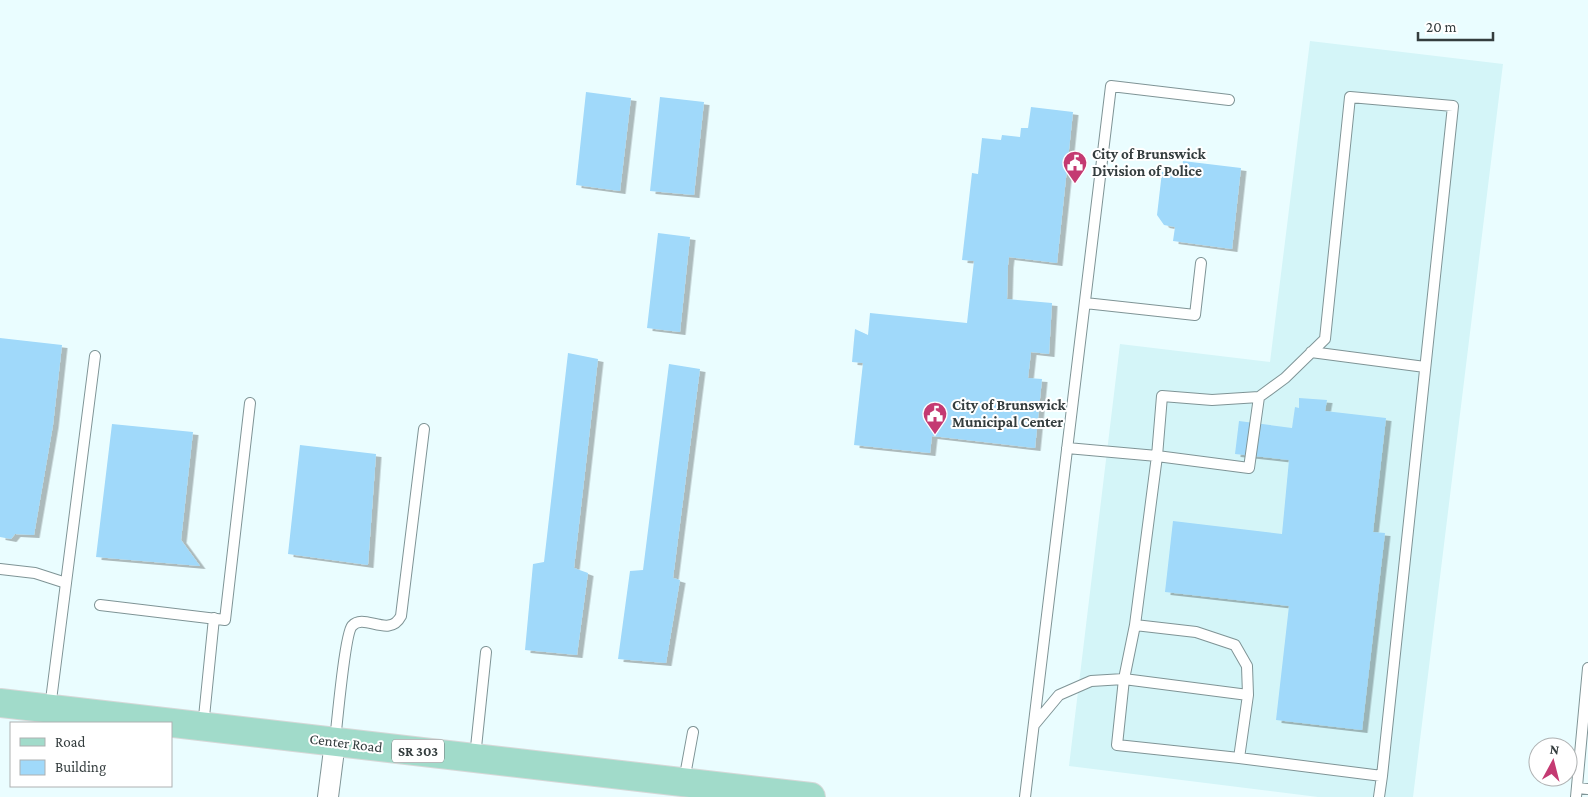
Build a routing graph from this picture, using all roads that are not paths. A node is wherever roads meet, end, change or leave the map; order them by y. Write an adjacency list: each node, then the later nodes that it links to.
1 (1229, 100): 3 (lane)
2 (1201, 263): 3 (lane)
3 (1085, 303): 10 (lane)
4 (1312, 352): 6 (lane); 6 (lane); 7 (lane)
5 (94, 356): 13 (lane)
6 (1425, 366): 31 (lane)
7 (1260, 397): 11 (lane); 11 (lane)
8 (250, 403): 15 (lane)
9 (424, 429): 28 (lane)
10 (1067, 448): 11 (lane); 25 (lane)
11 (1157, 456): 16 (lane)
12 (0, 569): 13 (lane)
13 (66, 583): 22 (lane)
14 (100, 605): 15 (lane)
15 (214, 618): 26 (lane)
16 (1135, 625): 19 (lane); 20 (lane)
17 (486, 652): 29 (lane)
18 (1588, 668): 34 (lane)
19 (1124, 679): 20 (lane); 25 (lane); 30 (lane)
20 (1248, 695): 30 (lane)
21 (0, 703): 22 (main road, Center Road / SR 303)
22 (50, 709): 23 (main road, Center Road / SR 303)
23 (160, 722)
24 (172, 723): 26 (main road, Center Road / SR 303)
25 (1034, 726): 38 (lane)
26 (203, 727): 28 (main road, Center Road / SR 303)
27 (693, 732): 32 (lane)
28 (335, 742): 29 (main road, Center Road / SR 303); 36 (street)
29 (475, 758): 32 (main road, Center Road / SR 303)
30 (1239, 758): 31 (lane)
31 (1382, 776): 39 (lane)
32 (684, 782): 35 (main road, Center Road / SR 303)
33 (1588, 789): 34 (lane)
34 (1576, 792)
35 (758, 794): 37 (main road, Center Road / SR 303)
36 (328, 797)
37 (811, 797)
38 (1025, 797)
39 (1379, 797)

